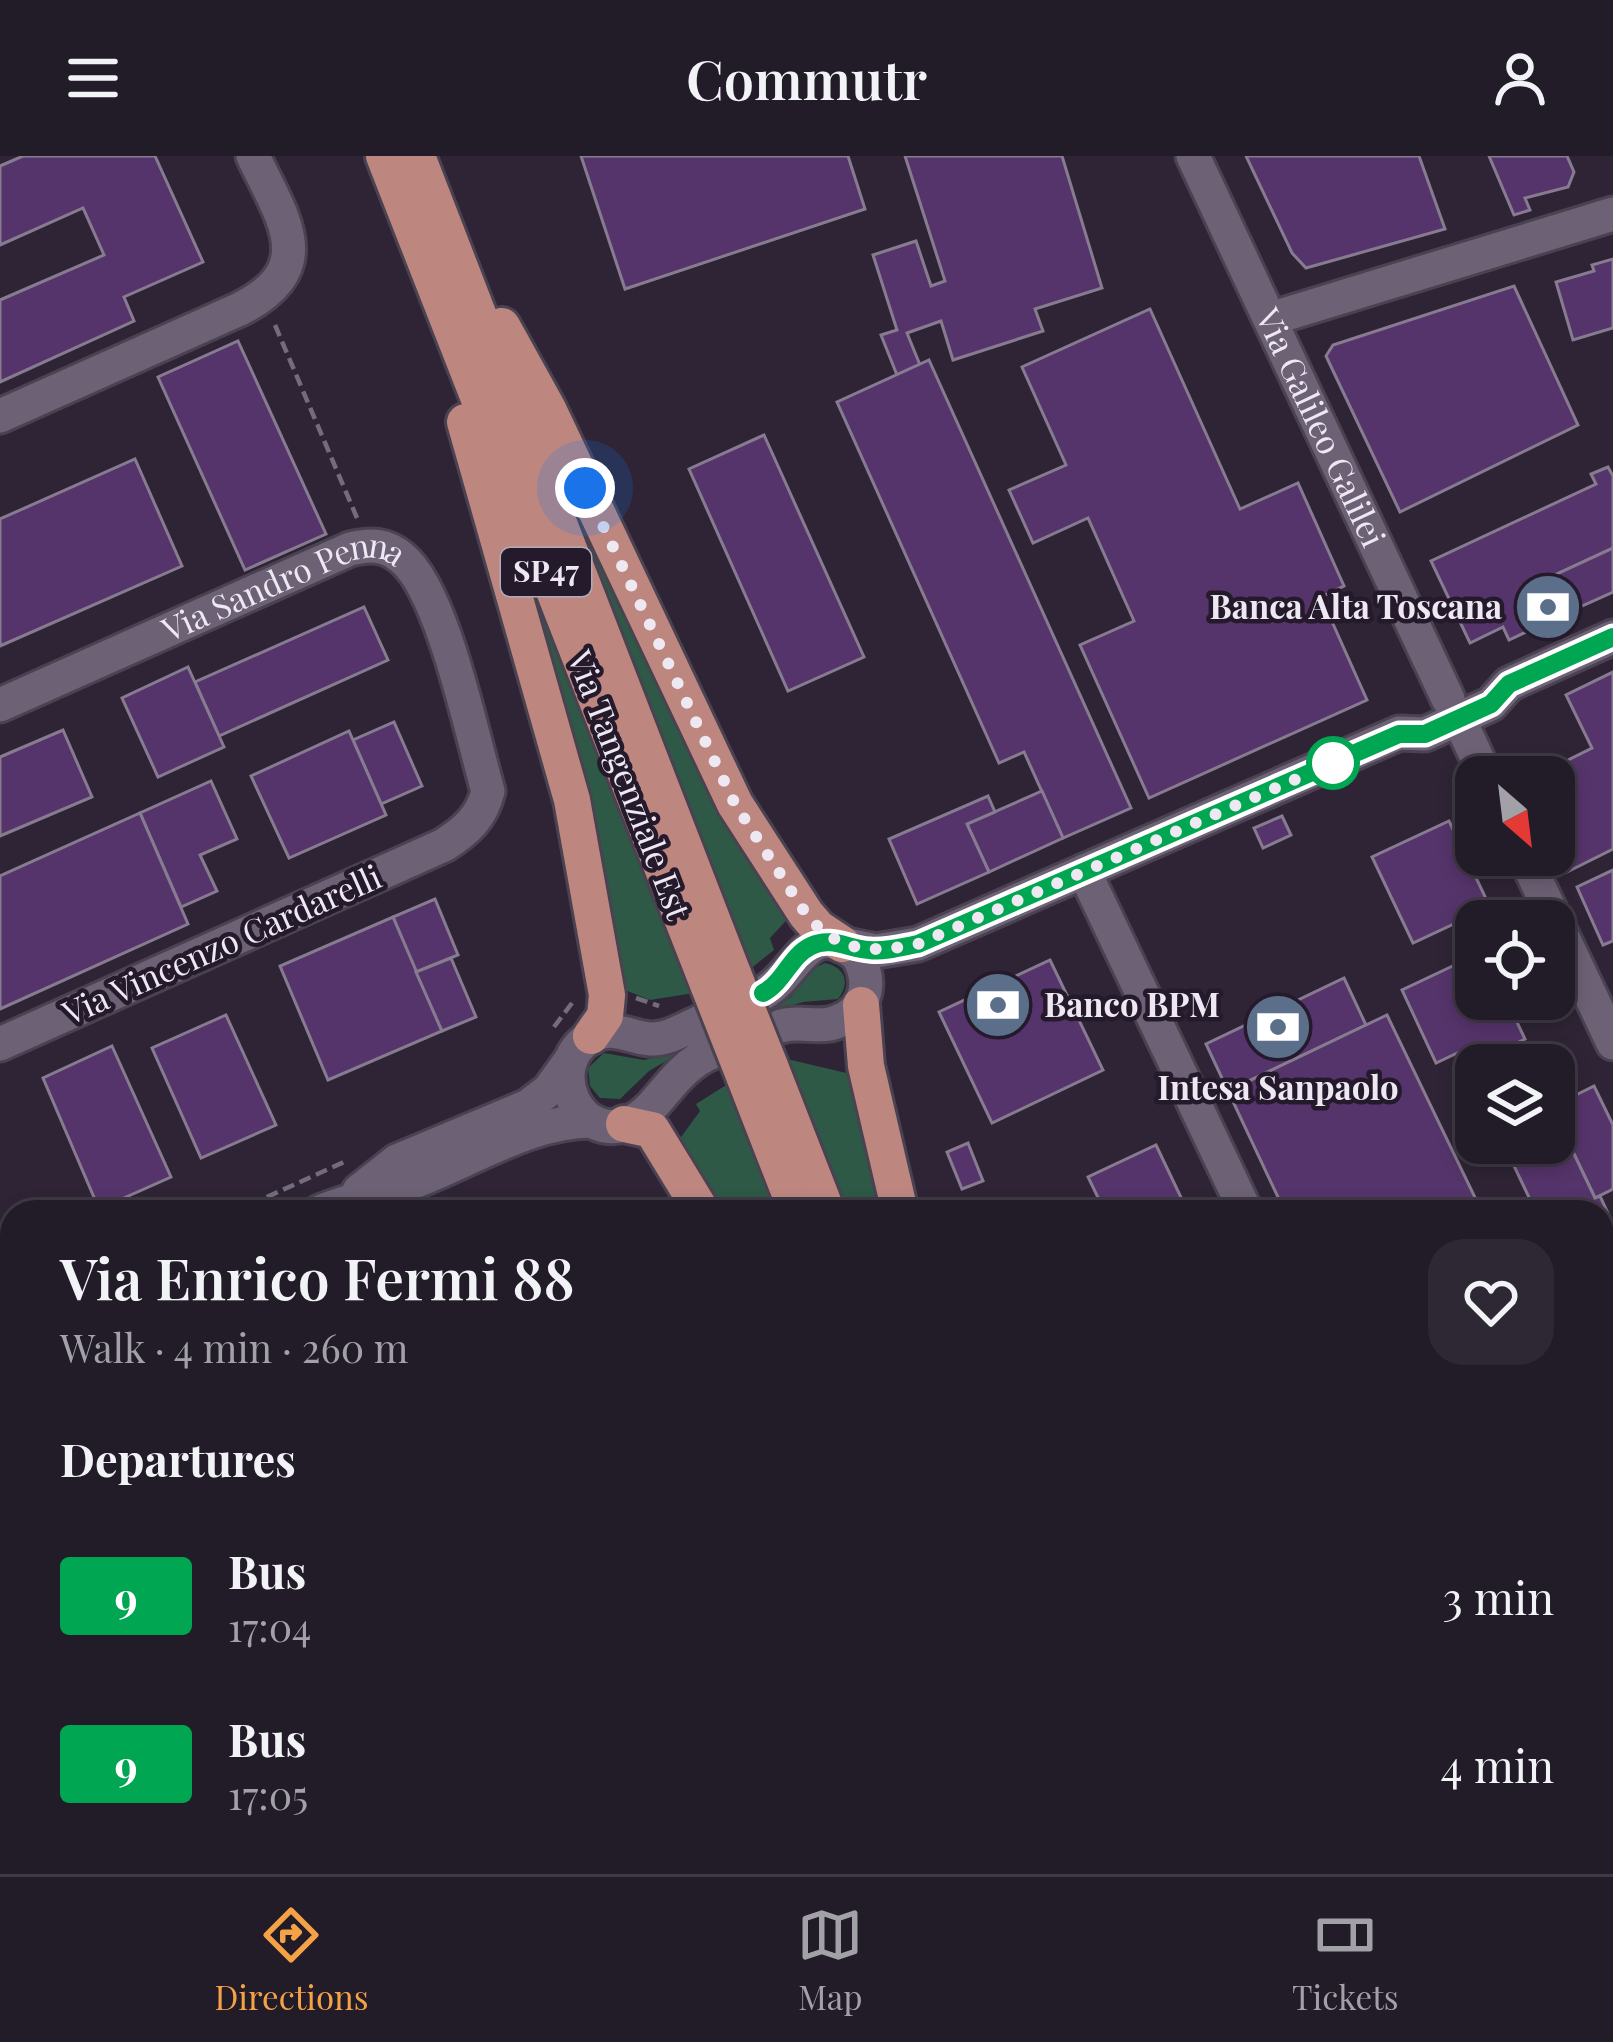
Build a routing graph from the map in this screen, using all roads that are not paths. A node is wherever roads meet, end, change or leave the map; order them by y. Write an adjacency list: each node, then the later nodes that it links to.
1 (253, 156): 9 (street)
2 (384, 156): 7 (main road, Via Tangenziale Est / SP47)
3 (417, 156): 5 (main road, Via Tangenziale Est / SP47)
4 (1193, 156): 8 (street, Via Galileo Galilei)
5 (432, 198): 17 (main road); 20 (main road, Via Tangenziale Est / SP47)
6 (1613, 214): 8 (street)
7 (411, 228): 20 (main road, Via Tangenziale Est / SP47); 24 (main road)
8 (1270, 319): 12 (street, Via Galileo Galilei)
9 (0, 416)
10 (1613, 637): 12 (street)
11 (0, 705): 14 (street, Via Sandro Penna)
12 (1453, 709): 13 (street, Via Galileo Galilei); 15 (street)
13 (1476, 756)
14 (444, 845): 23 (street, Via Vincenzo Cardarelli)
15 (1084, 871): 18 (street); 33 (street)
16 (1534, 876): 22 (street)
17 (842, 944): 18 (street); 19 (street); 20 (street)
18 (918, 944): 19 (street)
19 (864, 1000): 21 (street); 32 (main road)
20 (724, 1006): 24 (street); 25 (main road, Via Tangenziale Est / SP47, bridge); 26 (street)
21 (781, 1026)
22 (1613, 1042)
23 (0, 1044)
24 (570, 1044): 26 (street); 27 (street)
25 (757, 1071): 30 (main road, Via Tangenziale Est / SP47); 31 (main road, Via Tangenziale Est / SP47)
26 (608, 1122): 28 (street); 29 (main road)
27 (343, 1200)
28 (354, 1200)
29 (695, 1200)
30 (793, 1200)
31 (821, 1200)
32 (897, 1200)
33 (1240, 1200)

